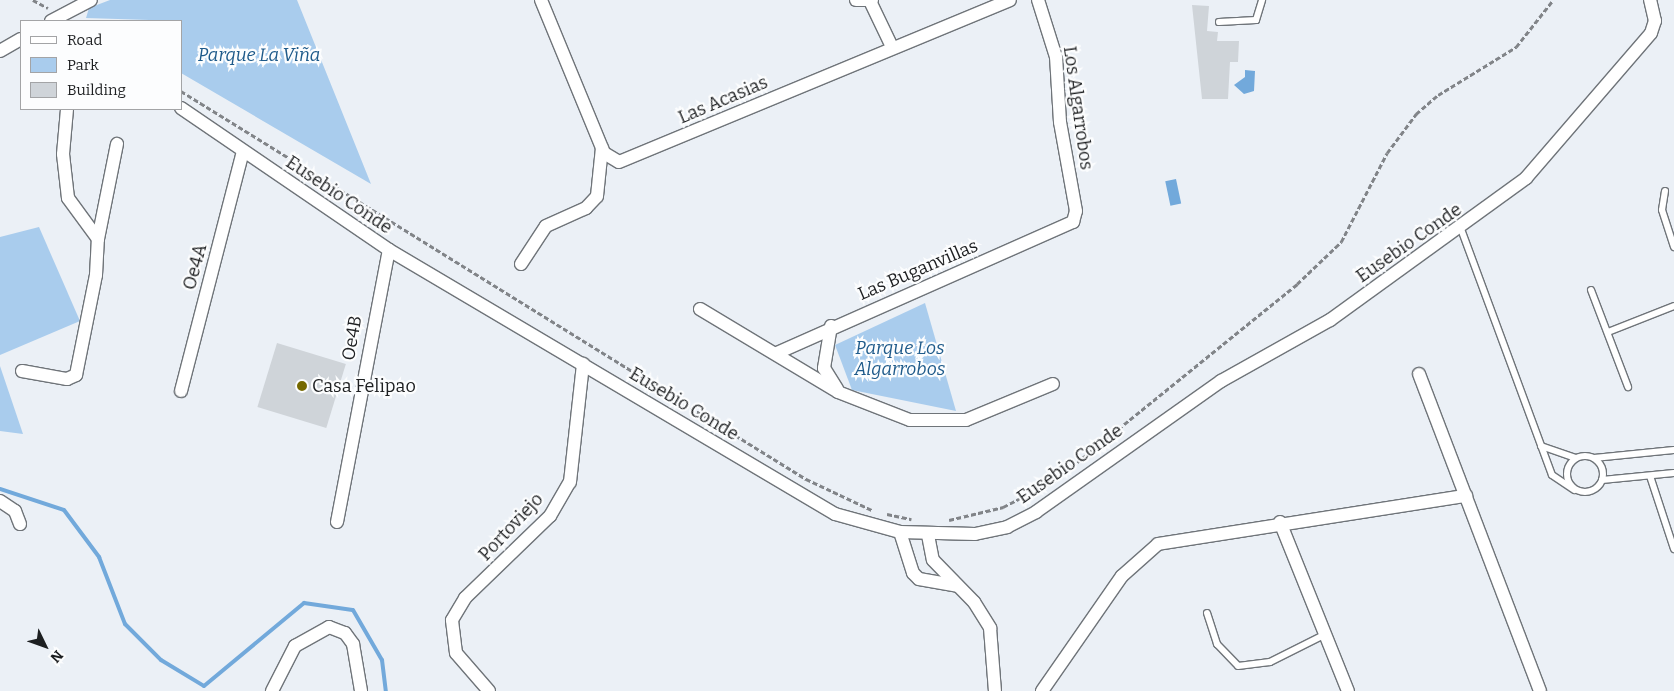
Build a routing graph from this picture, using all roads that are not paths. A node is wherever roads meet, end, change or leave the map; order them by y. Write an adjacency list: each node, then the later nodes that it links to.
1 (541, 0): 17 (street)
2 (856, 0): 8 (street)
3 (1010, 0): 12 (street, Las Acasias)
4 (1038, 0): 20 (street, Los Algarrobos)
5 (1262, 0): 10 (lane)
6 (1650, 0): 21 (street, Eusebio Conde)
7 (86, 1): 9 (street)
8 (871, 1): 12 (street)
9 (57, 19)
10 (1218, 22)
11 (20, 40): 13 (street)
12 (892, 47): 17 (street, Las Acasias)
13 (0, 51)
14 (182, 109): 18 (street, Eusebio Conde)
15 (67, 110): 22 (street)
16 (117, 144): 22 (street)
17 (602, 148): 25 (street)
18 (244, 152): 24 (street, Eusebio Conde); 37 (street, Oe4A)
19 (1664, 191): 23 (lane)
20 (1073, 222): 29 (street, Las Buganvillas)
21 (1461, 229): 39 (lane); 53 (street, Eusebio Conde)
22 (98, 238): 33 (street)
23 (1674, 247)
24 (389, 250): 32 (street, Eusebio Conde); 49 (street, Oe4B)
25 (521, 264)
26 (1591, 290): 30 (lane)
27 (1674, 306): 30 (lane)
28 (700, 309): 31 (street)
29 (831, 326): 31 (street, Las Buganvillas); 38 (street)
30 (1608, 332): 36 (lane)
31 (777, 353): 38 (street)
32 (583, 364): 52 (street, Eusebio Conde); 60 (street, Portoviejo)
33 (22, 371)
34 (1419, 374): 47 (street)
35 (1053, 384): 38 (street)
36 (1628, 387)
37 (181, 392)
38 (838, 392)
39 (1540, 446): 41 (lane); 46 (lane)
40 (1674, 450): 42 (lane)
41 (1576, 458): 42 (lane); 46 (lane)
42 (1594, 458): 45 (lane)
43 (1674, 473): 44 (lane)
44 (1650, 476): 45 (lane); 54 (lane)
45 (1602, 480): 46 (lane)
46 (1574, 490)
47 (1466, 496): 50 (street); 64 (street)
48 (0, 501): 51 (street)
49 (337, 522)
50 (1280, 522): 57 (street); 62 (street)
51 (20, 524)
52 (900, 532): 53 (street, Eusebio Conde); 55 (street)
53 (928, 535): 55 (street)
54 (1674, 549)
55 (957, 586): 61 (street)
56 (1207, 613): 57 (lane)
57 (1322, 636): 63 (street)
58 (272, 691): 59 (street)
59 (361, 691)
60 (489, 691)
61 (995, 691)
62 (1042, 691)
63 (1348, 691)
64 (1540, 691)

